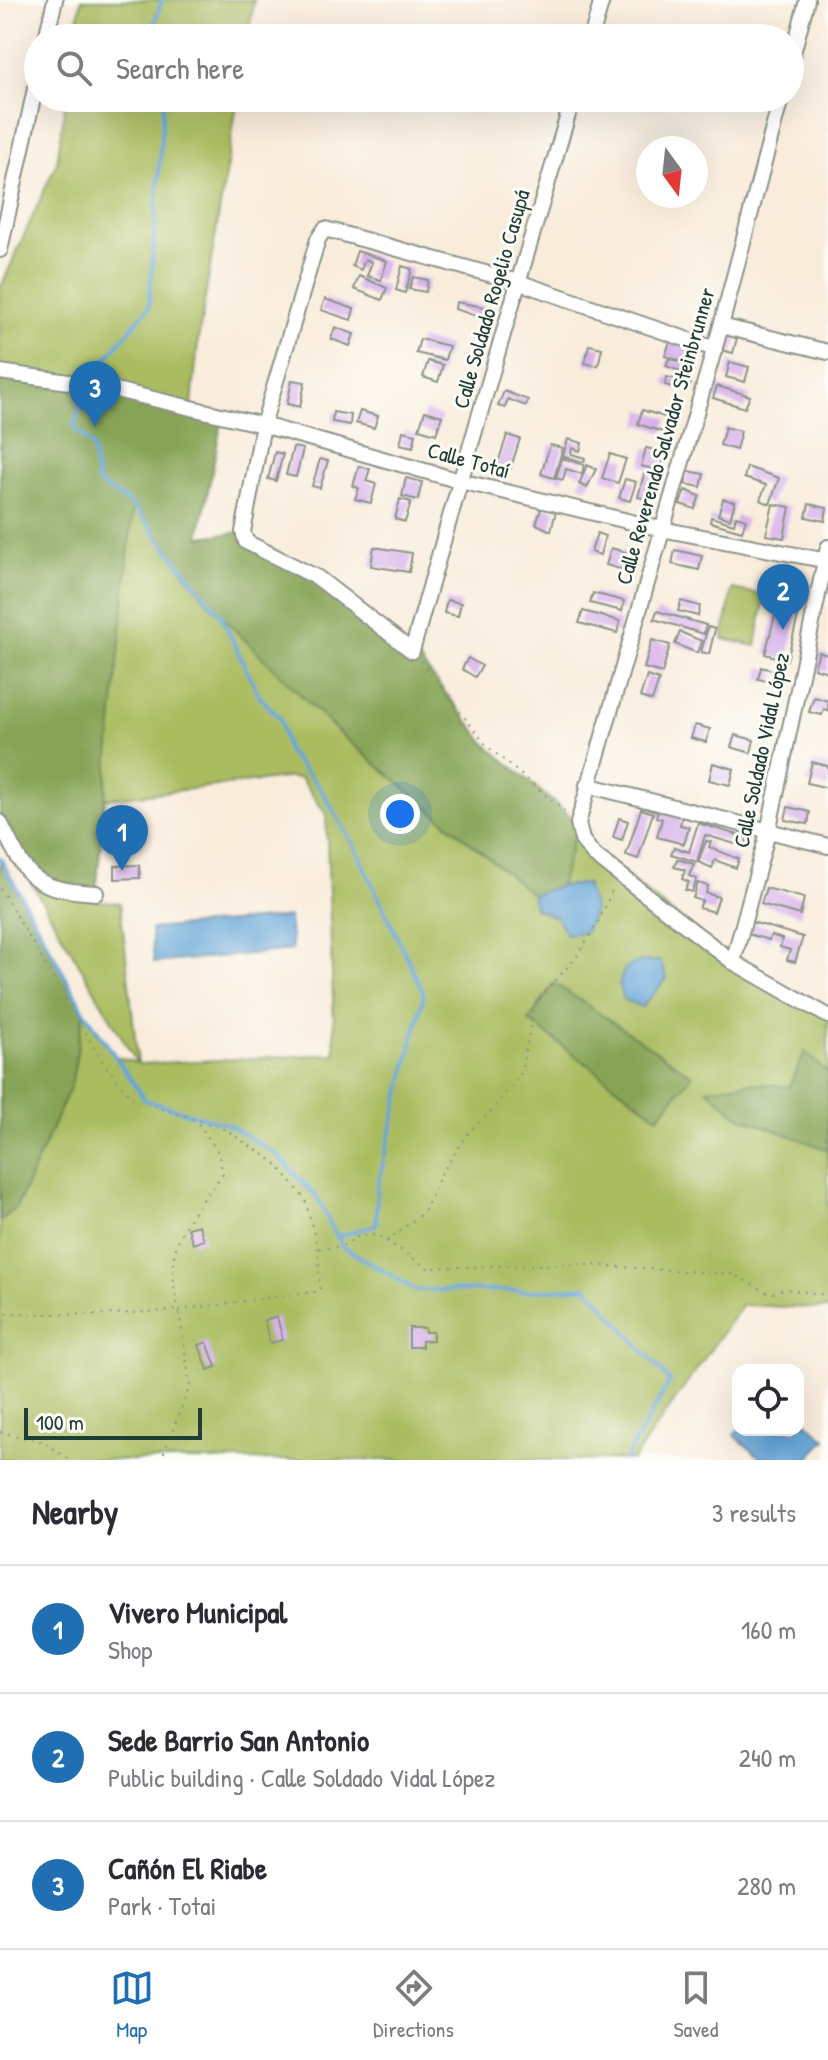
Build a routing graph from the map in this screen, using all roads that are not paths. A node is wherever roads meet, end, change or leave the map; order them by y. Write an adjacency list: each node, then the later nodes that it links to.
1 (55, 0): 4 (street)
2 (602, 0): 5 (street)
3 (807, 0): 6 (street)
4 (49, 24)
5 (595, 24)
6 (801, 24)
7 (28, 112): 10 (street)
8 (569, 112): 12 (street, Calle Soldado Rogelio Casupá)
9 (777, 112): 13 (street, Calle Reverendo Salvador Steinbrunner)
10 (5, 194): 11 (street)
11 (0, 250)
12 (518, 282): 14 (street); 17 (street); 18 (street, Calle Soldado Rogelio Casupá)
13 (721, 326): 14 (street, Calle Reverendo Salvador Steinbrunner); 15 (street)
14 (715, 349): 19 (street, Calle Reverendo Salvador Steinbrunner)
15 (828, 352)
16 (0, 372): 17 (street, Calle Totaí)
17 (263, 425): 18 (street, Calle Totaí); 18 (street, Calle Soldado Rogelio Casupá)
18 (460, 481): 19 (street, Calle Totaí)
19 (661, 529): 20 (street, Calle Totaí); 21 (street, Calle Reverendo Salvador Steinbrunner)
20 (827, 556): 23 (street, Calle Soldado Vidal López)
21 (587, 785): 23 (street); 26 (street, Calle Reverendo Salvador Steinbrunner)
22 (0, 822): 25 (street)
23 (768, 832): 24 (street); 26 (street, Calle Soldado Vidal López)
24 (828, 846)
25 (96, 893)
26 (733, 962): 27 (street)
27 (828, 1016)

